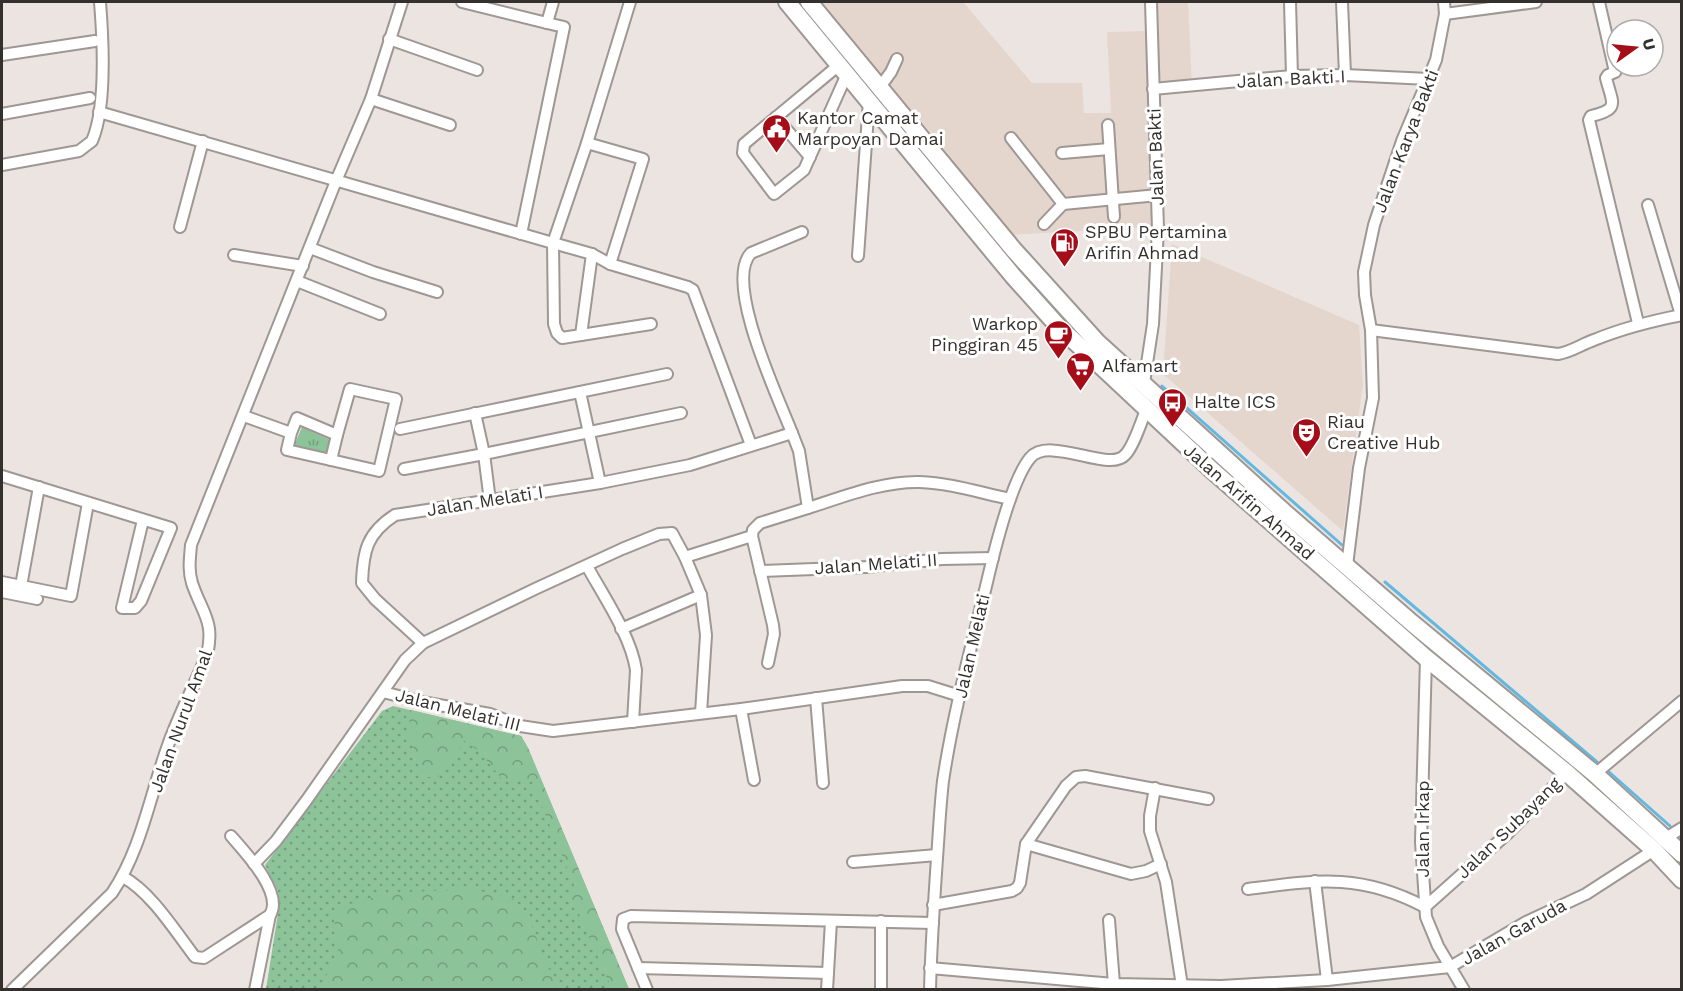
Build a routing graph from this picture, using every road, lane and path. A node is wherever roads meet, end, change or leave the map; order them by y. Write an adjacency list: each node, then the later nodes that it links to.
1 (100, 2): 31 (street)
2 (402, 2): 17 (street, Jalan Nurul Amal)
3 (462, 2): 16 (street)
4 (553, 2): 16 (street)
5 (630, 2): 38 (street)
6 (787, 2): 21 (main road, Jalan Arifin Ahmad)
7 (809, 2): 14 (main road, Jalan Arifin Ahmad)
8 (1151, 2): 27 (street, Jalan Bakti)
9 (1290, 2): 24 (street)
10 (1342, 2): 23 (street)
11 (1444, 2): 15 (street, Jalan Karya Bakti)
12 (1536, 2): 15 (street)
13 (1599, 2): 66 (street)
14 (822, 9): 26 (main road, Jalan Arifin Ahmad)
15 (1445, 14): 25 (street, Jalan Karya Bakti)
16 (547, 23): 54 (street)
17 (389, 39): 22 (street); 29 (street, Jalan Nurul Amal)
18 (95, 41): 19 (street)
19 (2, 55)
20 (897, 59): 26 (street)
21 (843, 69): 30 (main road, Jalan Arifin Ahmad); 33 (street); 41 (street)
22 (477, 70)
23 (1345, 75): 24 (street, Jalan Bakti I); 25 (street, Jalan Bakti I)
24 (1292, 76): 27 (street, Jalan Bakti I)
25 (1429, 79): 68 (street, Jalan Karya Bakti)
26 (880, 87): 43 (main road, Jalan Arifin Ahmad)
27 (1154, 89): 46 (street, Jalan Bakti)
28 (90, 98): 32 (street)
29 (371, 99): 34 (street); 44 (street, Jalan Nurul Amal)
30 (869, 101): 45 (main road, Jalan Arifin Ahmad); 59 (street)
31 (99, 112): 37 (street); 42 (street)
32 (2, 114)
33 (776, 117): 41 (street); 41 (street)
34 (450, 125)
35 (1108, 125): 39 (street)
36 (1011, 138): 48 (street)
37 (203, 141): 44 (street); 52 (street)
38 (587, 143): 55 (street); 60 (street)
39 (1109, 148): 40 (street); 47 (street)
40 (1062, 153)
41 (810, 157)
42 (2, 165)
43 (948, 170): 45 (main road); 71 (main road, Jalan Arifin Ahmad)
44 (336, 182): 54 (street); 56 (street, Jalan Nurul Amal)
45 (935, 182): 73 (main road, Jalan Arifin Ahmad)
46 (1158, 195): 47 (street); 71 (street, Jalan Bakti)
47 (1112, 198): 48 (street); 50 (street)
48 (1063, 204): 51 (street)
49 (1648, 206): 65 (street)
50 (1114, 217)
51 (1044, 224)
52 (180, 227)
53 (802, 232): 79 (street)
54 (521, 234): 55 (street)
55 (553, 243): 57 (street); 69 (street)
56 (310, 248): 61 (street, Jalan Nurul Amal); 63 (street)
57 (592, 254): 60 (street); 69 (street)
58 (234, 255): 61 (street)
59 (858, 256)
60 (610, 264): 82 (street)
61 (303, 266): 62 (street, Jalan Nurul Amal)
62 (297, 281): 64 (street); 76 (street, Jalan Nurul Amal)
63 (437, 292)
64 (380, 314)
65 (1681, 315): 66 (street)
66 (1638, 323): 68 (street)
67 (651, 324): 69 (street)
68 (1371, 330): 98 (street, Jalan Karya Bakti)
69 (581, 335)
70 (667, 374): 72 (street)
71 (1144, 383): 98 (main road, Jalan Arifin Ahmad)
72 (580, 392): 74 (street); 78 (street)
73 (1146, 410): 89 (street, Jalan Melati); 106 (main road, Jalan Arifin Ahmad)
74 (475, 413): 77 (street); 83 (street)
75 (681, 413): 78 (street)
76 (244, 416): 80 (street); 132 (street, Jalan Nurul Amal)
77 (400, 429)
78 (589, 432): 83 (street); 87 (street)
79 (792, 432): 82 (street, Jalan Melati I); 92 (street)
80 (291, 433): 81 (street); 84 (street)
81 (337, 435): 84 (street); 84 (street)
82 (751, 445): 87 (street, Jalan Melati I)
83 (484, 454): 85 (street); 90 (street)
84 (331, 460)
85 (404, 469)
86 (2, 476): 88 (street)
87 (600, 483): 90 (street, Jalan Melati I)
88 (39, 488): 91 (street); 101 (street)
89 (1010, 499): 92 (street); 96 (street, Jalan Melati)
90 (490, 501): 107 (street, Jalan Melati I)
91 (88, 502): 93 (street); 101 (street)
92 (808, 508): 94 (street)
93 (143, 520): 93 (street)
94 (752, 536): 95 (street); 99 (street)
95 (685, 557): 97 (street); 103 (street)
96 (993, 558): 99 (street, Jalan Melati II); 111 (street, Jalan Melati)
97 (587, 566): 105 (street); 107 (street)
98 (1347, 566): 106 (main road, Jalan Arifin Ahmad)
99 (760, 571): 109 (street)
100 (2, 582): 101 (street)
101 (21, 586)
102 (2, 592): 104 (street)
103 (701, 595): 105 (street); 115 (street)
104 (37, 599)
105 (621, 629): 116 (street)
106 (1407, 629): 108 (main road, Jalan Arifin Ahmad); 118 (main road, Jalan Arifin Ahmad)
107 (423, 643): 110 (street)
108 (1426, 658): 117 (main road, Jalan Arifin Ahmad); 137 (street, Jalan Irkap)
109 (768, 663)
110 (383, 692): 116 (street, Jalan Melati III); 130 (street, Jalan Melati III)
111 (960, 696): 112 (street, Jalan Melati III); 128 (street, Jalan Melati)
112 (816, 698): 114 (street, Jalan Melati III); 120 (street)
113 (1682, 701): 118 (street)
114 (741, 709): 115 (street, Jalan Melati III); 119 (street)
115 (701, 713): 116 (street, Jalan Melati III)
116 (633, 722)
117 (1567, 773): 126 (main road, Jalan Arifin Ahmad); 137 (street, Jalan Subayang)
118 (1594, 774): 126 (main road, Jalan Arifin Ahmad)
119 (754, 780)
120 (823, 783)
121 (1155, 788): 122 (street); 125 (street); 131 (street)
122 (1208, 799)
123 (1682, 828): 126 (street, Jalan Garuda)
124 (231, 836): 130 (street)
125 (1026, 844): 131 (street); 136 (street)
126 (1660, 844): 127 (main road, Jalan Arifin Ahmad); 133 (main road, Jalan Arifin Ahmad); 143 (street, Jalan Garuda)
127 (1682, 854)
128 (937, 855): 129 (street); 136 (street, Jalan Melati)
129 (853, 862)
130 (254, 864): 138 (street)
131 (1161, 864): 149 (street)
132 (123, 877): 138 (street); 150 (street, Jalan Nurul Amal)
133 (1682, 880)
134 (1315, 881): 135 (street); 137 (street); 147 (street)
135 (1248, 889)
136 (933, 905): 142 (street, Jalan Melati)
137 (1425, 907): 143 (street, Jalan Irkap)
138 (270, 915): 151 (street)
139 (1109, 920): 148 (street)
140 (831, 921): 141 (street); 144 (street); 146 (street)
141 (881, 921): 142 (street); 154 (street)
142 (933, 923): 145 (street, Jalan Melati)
143 (1450, 967): 147 (street, Jalan Garuda); 156 (street, Jalan Irkap)
144 (638, 968): 146 (street); 152 (street)
145 (930, 968): 148 (street, Jalan Garuda); 155 (street, Jalan Melati)
146 (828, 973): 153 (street)
147 (1327, 980): 149 (street, Jalan Garuda)
148 (1114, 984): 149 (street, Jalan Garuda)
149 (1182, 986)
150 (12, 990)
151 (255, 990)
152 (647, 990)
153 (826, 990)
154 (880, 990)
155 (930, 990)
156 (1464, 990)

